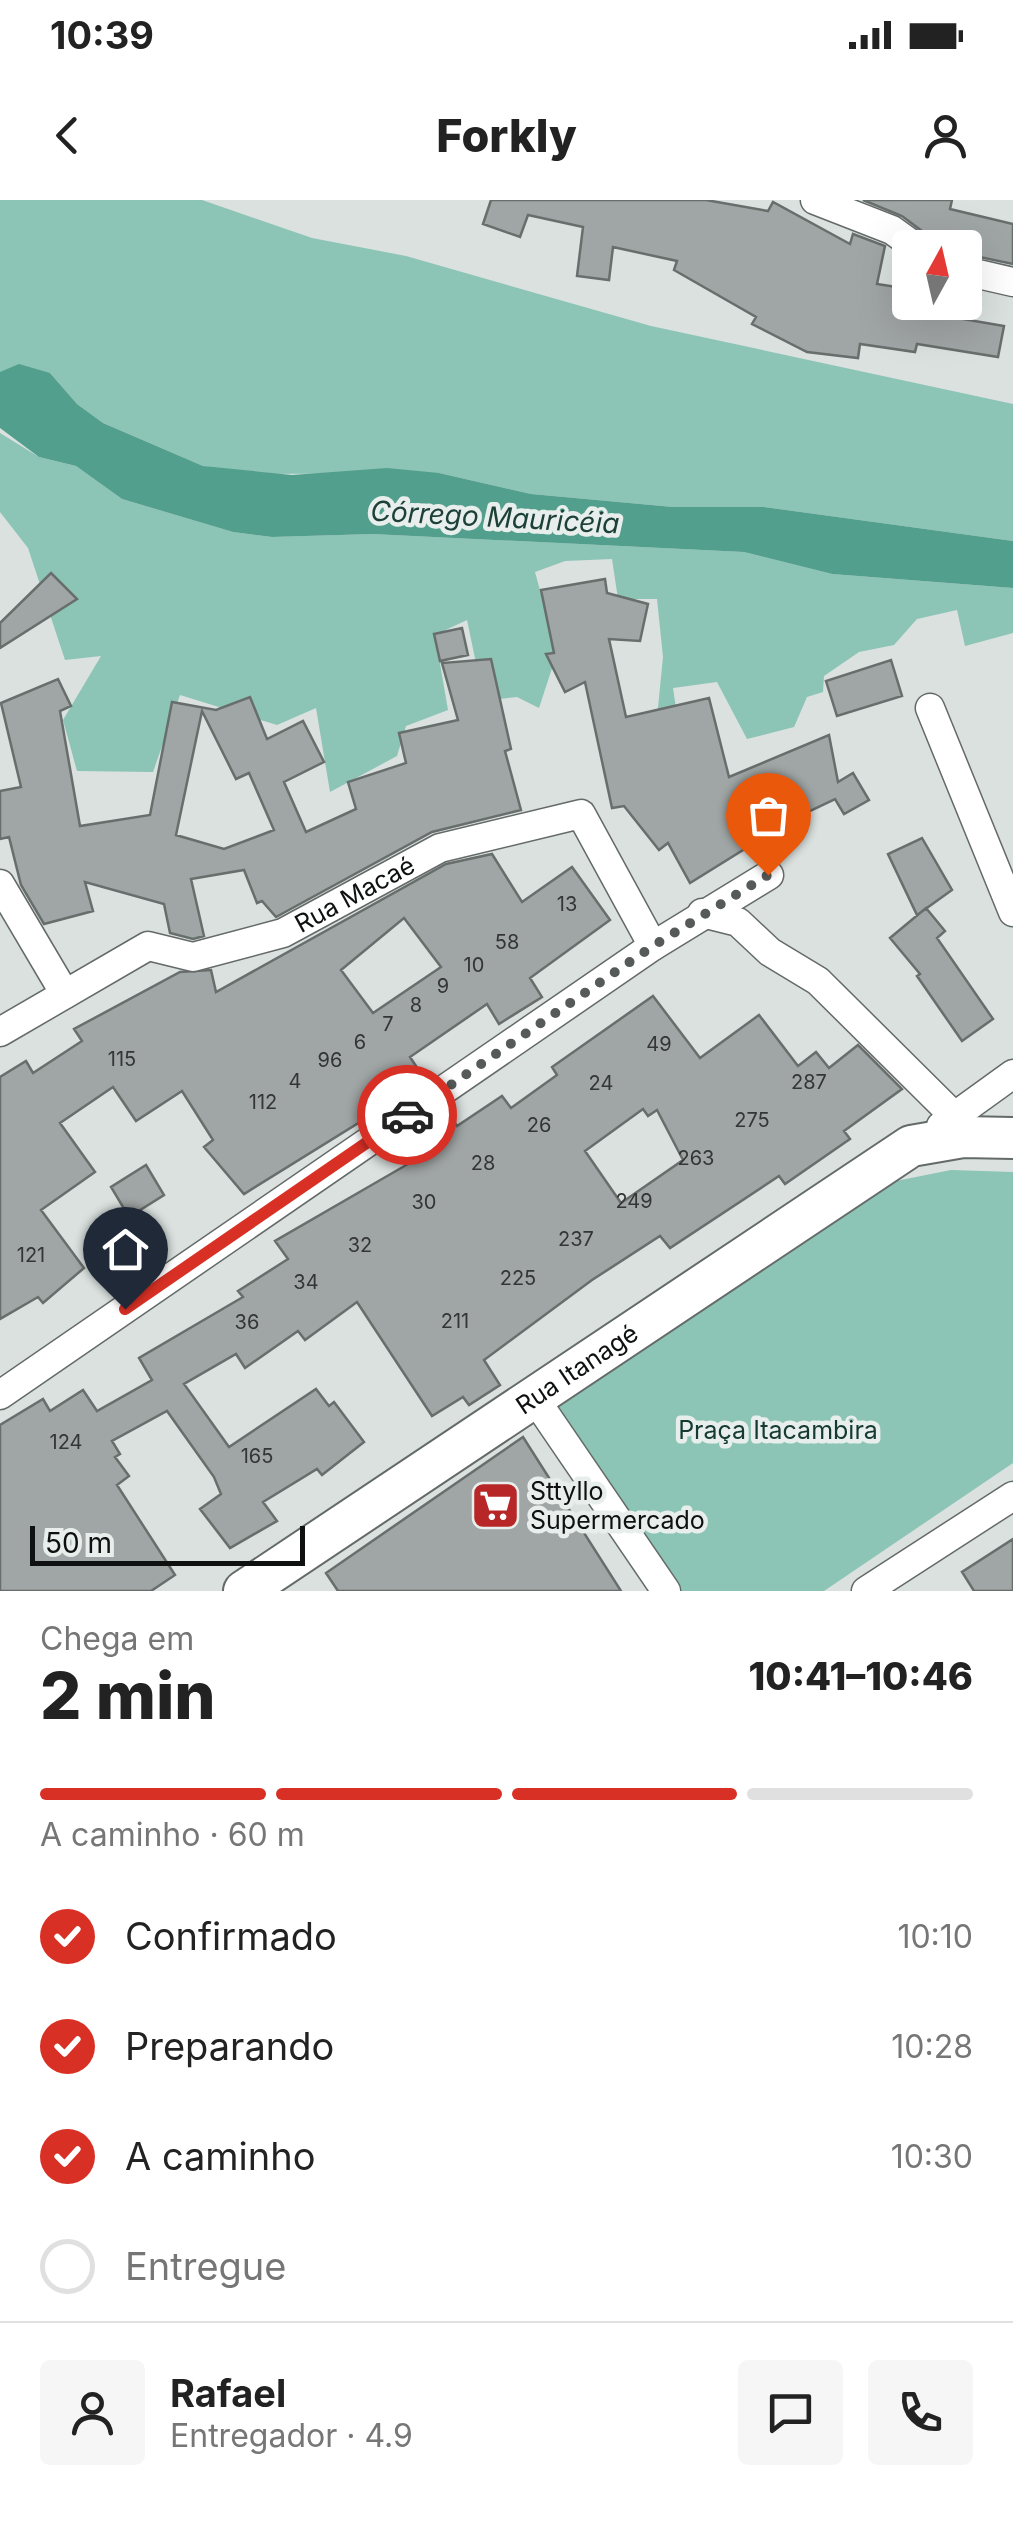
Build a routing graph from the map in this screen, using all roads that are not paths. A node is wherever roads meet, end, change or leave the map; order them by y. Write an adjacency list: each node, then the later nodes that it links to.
1 (815, 200): 2 (street)
2 (892, 230)
3 (982, 275): 4 (street)
4 (1013, 282)
5 (930, 708): 8 (street)
6 (768, 875): 9 (street)
7 (0, 884): 11 (street)
8 (1013, 912)
9 (702, 913): 10 (street); 14 (street)
10 (653, 946): 11 (street, Rua Macaé); 17 (street)
11 (65, 994): 12 (street, Rua Macaé)
12 (0, 1032)
13 (1013, 1074): 14 (street, Rua Itanagé)
14 (954, 1116): 16 (street, Rua Itanagé)
15 (1013, 1138): 16 (main road, Rua Itanagé)
16 (911, 1146): 18 (main road, Rua Itanagé)
17 (0, 1395)
18 (535, 1399): 20 (main road, Rua Itanagé); 21 (street)
19 (1013, 1496): 22 (street)
20 (244, 1591)
21 (666, 1591)
22 (866, 1591)

